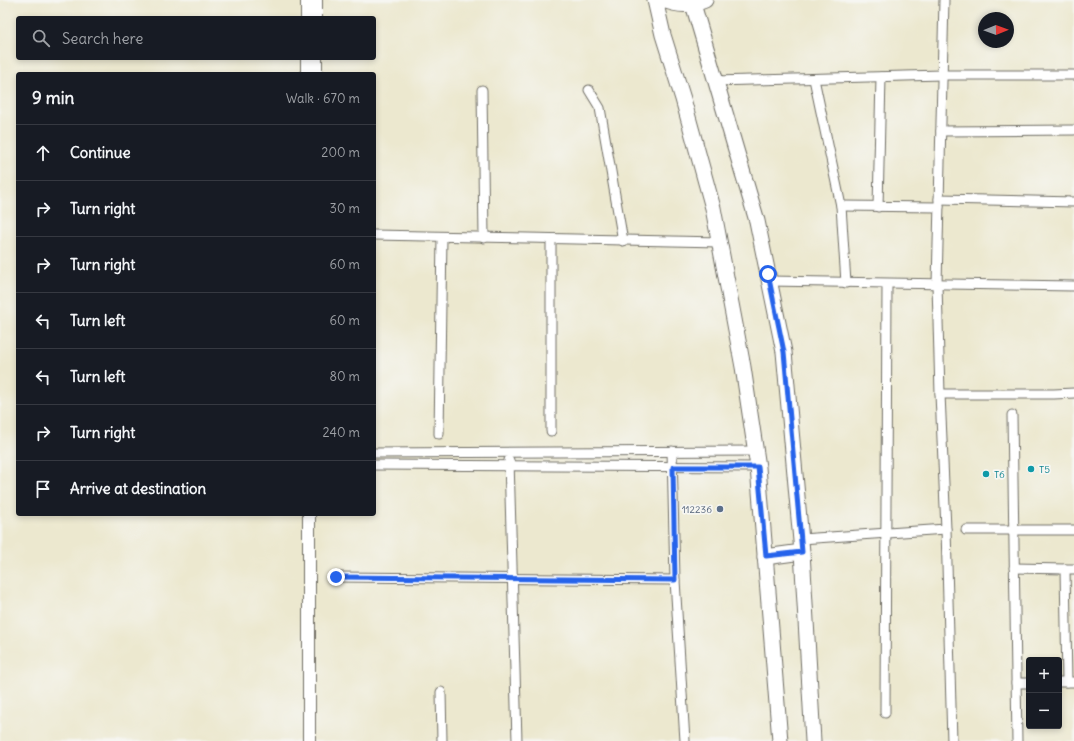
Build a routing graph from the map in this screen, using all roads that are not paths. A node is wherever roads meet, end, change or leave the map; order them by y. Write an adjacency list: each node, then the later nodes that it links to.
1 (307, 0): 7 (street)
2 (316, 0): 8 (street)
3 (655, 0): 31 (main road)
4 (664, 0): 6 (main road)
5 (944, 0): 13 (street)
6 (699, 2): 17 (main road)
7 (307, 16)
8 (316, 16)
9 (307, 60): 11 (street)
10 (316, 60): 12 (street)
11 (307, 72)
12 (316, 72)
13 (942, 75): 14 (street); 15 (street); 21 (street)
14 (1074, 76)
15 (881, 77): 16 (street); 25 (street)
16 (814, 79): 17 (street); 24 (street)
17 (715, 81): 32 (main road)
18 (482, 90): 28 (street)
19 (589, 90): 30 (street)
20 (1074, 130): 21 (street)
21 (941, 131): 23 (street)
22 (1074, 202): 23 (street)
23 (939, 203): 25 (street); 35 (street)
24 (841, 206): 25 (street); 33 (street)
25 (878, 207)
26 (376, 235): 27 (street)
27 (442, 237): 28 (street); 41 (street)
28 (484, 238): 29 (street)
29 (551, 239): 30 (street); 40 (street)
30 (623, 240): 31 (street)
31 (720, 242): 43 (main road)
32 (769, 281): 33 (street); 57 (main road)
33 (846, 283): 34 (street)
34 (887, 284): 35 (street); 56 (street)
35 (937, 284): 36 (street); 38 (street)
36 (1074, 286)
37 (1074, 392): 38 (street)
38 (940, 394): 52 (street)
39 (1012, 415): 55 (street)
40 (551, 431)
41 (439, 434)
42 (672, 451): 43 (street); 44 (street); 48 (street)
43 (755, 451): 49 (main road)
44 (509, 452): 45 (street); 47 (street)
45 (376, 453)
46 (376, 465): 47 (street)
47 (510, 466): 48 (street); 62 (street)
48 (673, 467): 49 (street); 63 (street)
49 (758, 467): 58 (main road)
50 (309, 516): 69 (street)
51 (316, 516): 70 (street)
52 (946, 529): 56 (street); 76 (street)
53 (966, 530): 55 (street)
54 (1074, 530): 55 (street)
55 (1014, 531): 59 (street)
56 (886, 534): 57 (street); 68 (street)
57 (802, 545): 58 (main road); 75 (main road)
58 (766, 556): 74 (main road)
59 (1014, 568): 60 (street); 66 (street)
60 (1070, 569): 64 (street)
61 (336, 577): 62 (street)
62 (512, 580): 63 (street); 72 (street)
63 (675, 580): 73 (street)
64 (1067, 682)
65 (1026, 683): 66 (street)
66 (1016, 684): 77 (street)
67 (441, 692): 71 (street)
68 (885, 713)
69 (309, 741)
70 (317, 741)
71 (442, 741)
72 (517, 741)
73 (685, 741)
74 (780, 741)
75 (813, 741)
76 (952, 741)
77 (1017, 741)

